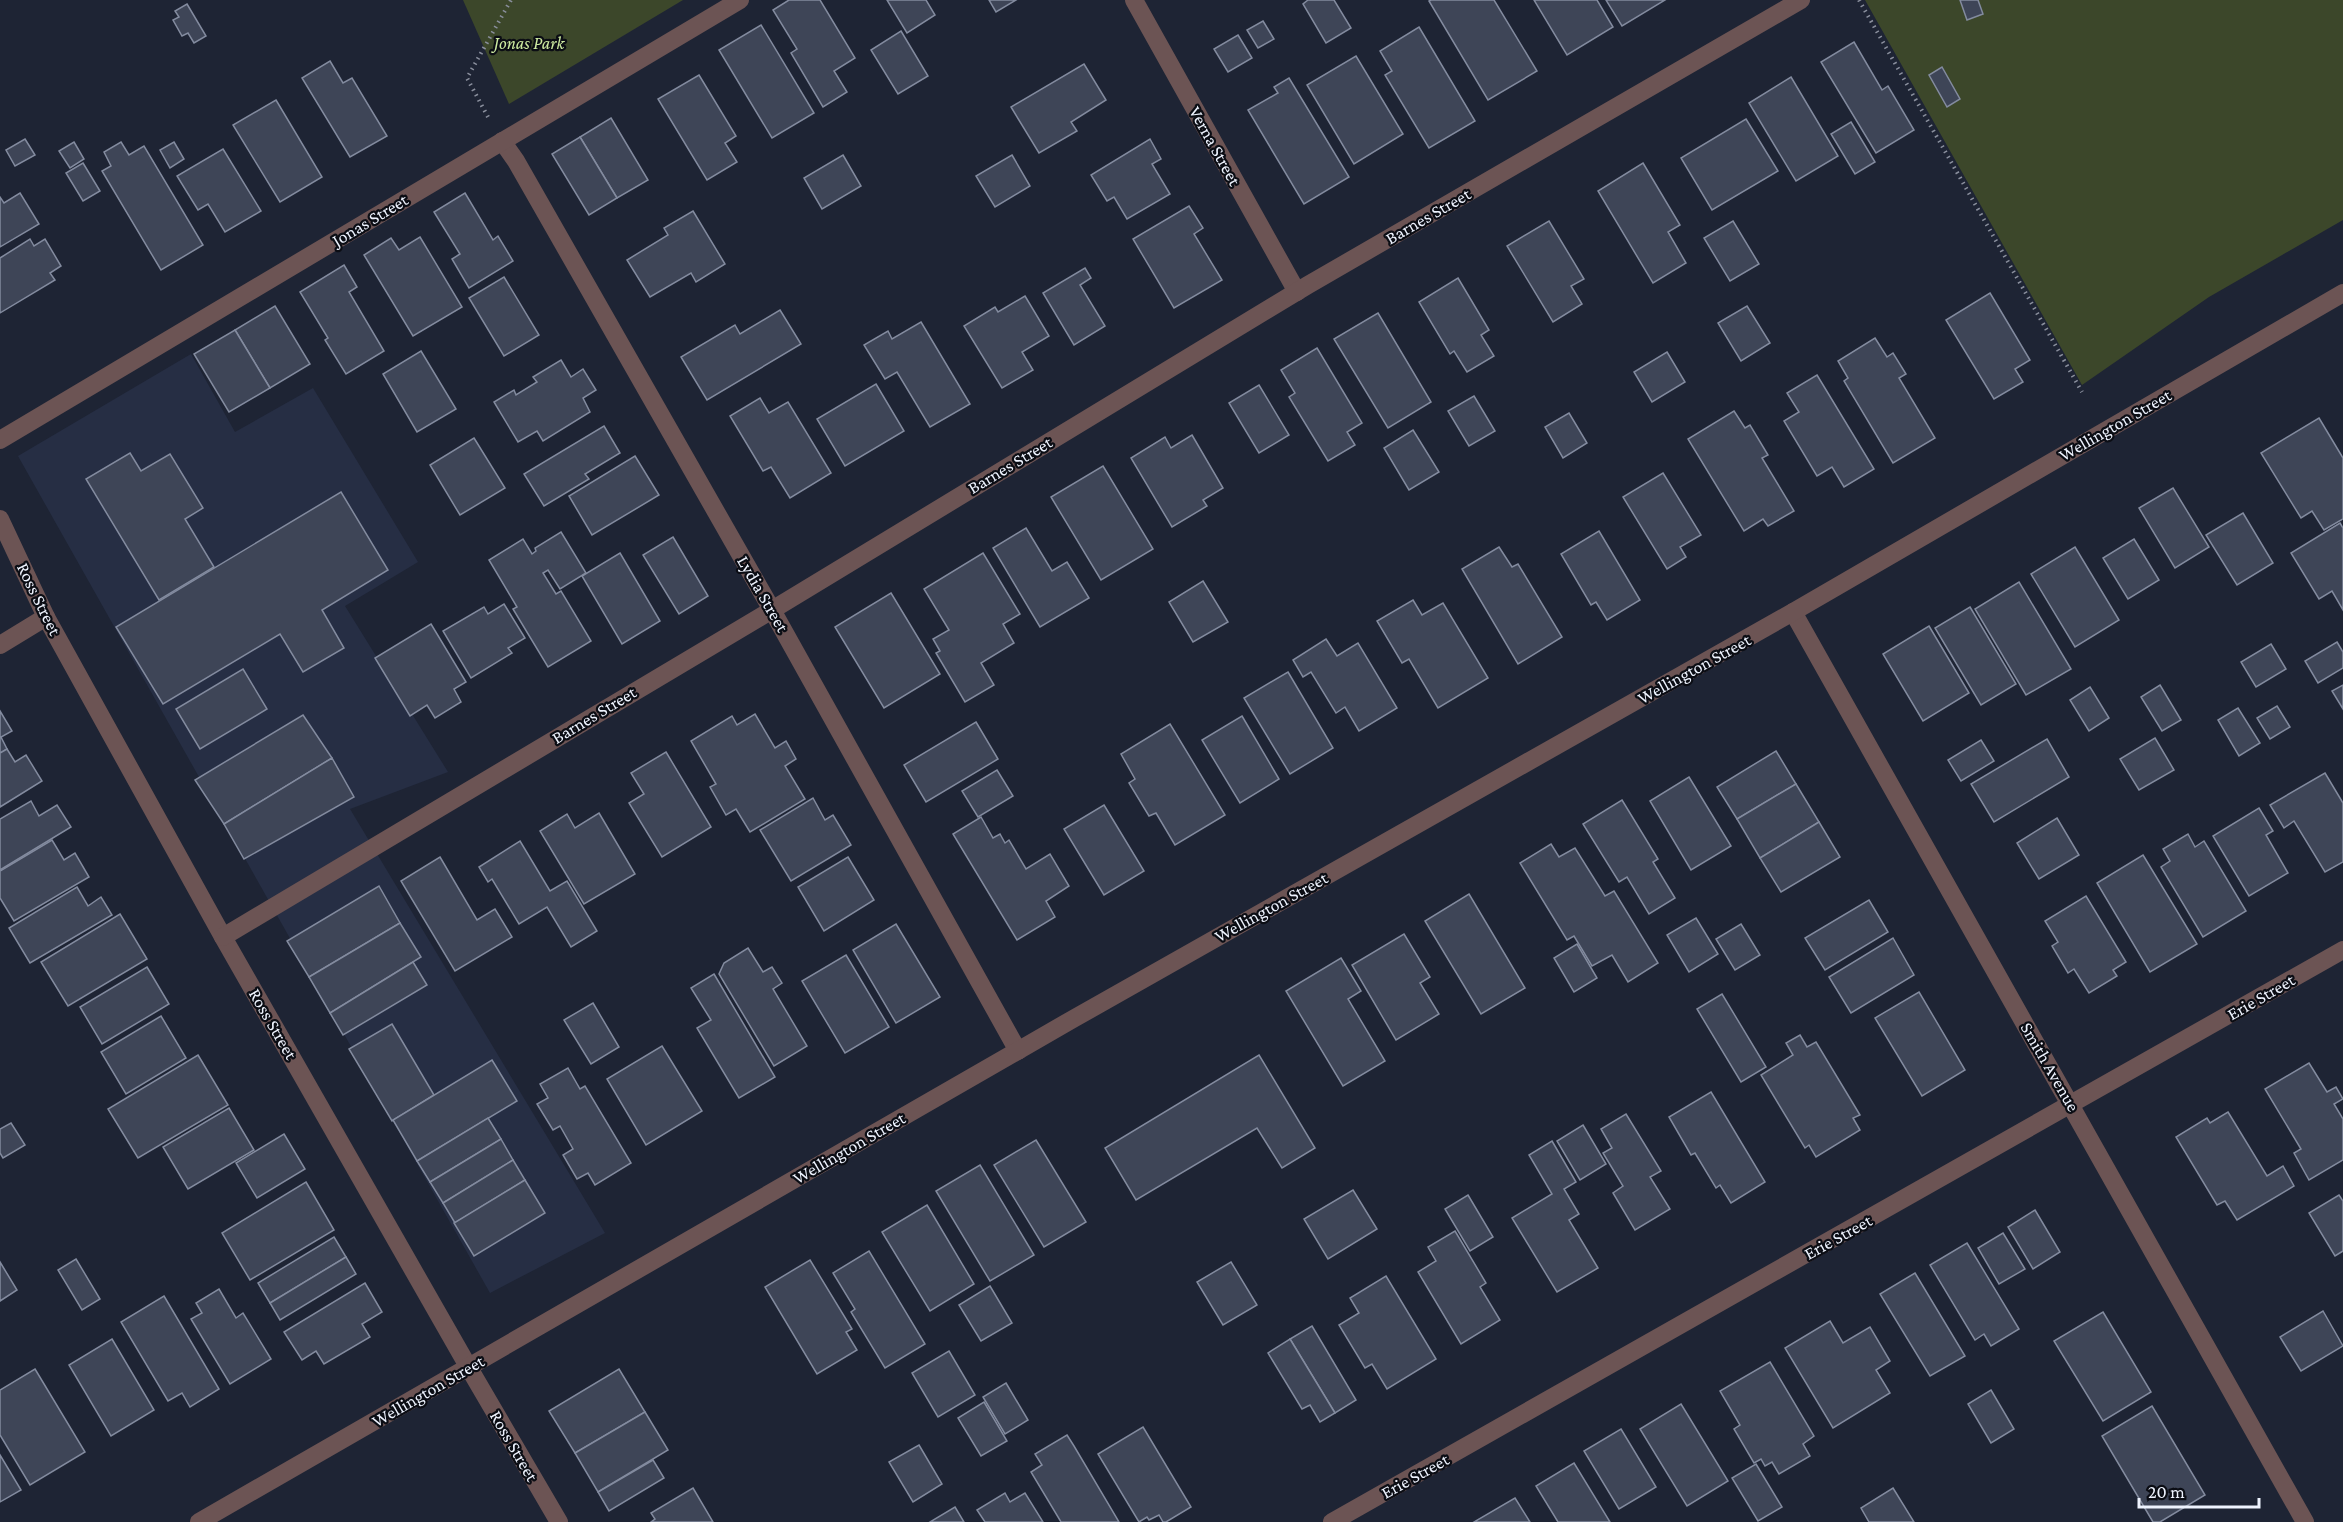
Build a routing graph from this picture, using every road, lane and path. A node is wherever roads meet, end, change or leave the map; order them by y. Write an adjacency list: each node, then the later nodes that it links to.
1 (511, 0): 7 (path)
2 (740, 0): 7 (street, Jonas Street)
3 (1134, 0): 8 (street, Verna Street)
4 (1802, 0): 8 (street, Barnes Street)
5 (1858, 0): 6 (path); 10 (path)
6 (1851, 3)
7 (502, 141): 11 (street, Jonas Street); 13 (street, Lydia Street)
8 (1297, 292): 13 (street, Barnes Street)
9 (2341, 298): 14 (street, Wellington Street)
10 (2082, 392)
11 (0, 440)
12 (0, 519): 15 (street, Ross Street)
13 (772, 610): 17 (street, Barnes Street); 19 (street, Lydia Street)
14 (1793, 612): 19 (street, Wellington Street); 20 (street, Smith Avenue)
15 (46, 617): 16 (street); 17 (street, Ross Street)
16 (0, 645)
17 (223, 937): 21 (street, Ross Street)
18 (2343, 950): 20 (street, Erie Street)
19 (1018, 1050): 21 (street, Wellington Street)
20 (2072, 1105): 24 (street, Erie Street); 25 (street, Smith Avenue)
21 (469, 1368): 22 (street, Wellington Street); 23 (street, Ross Street)
22 (199, 1522)
23 (559, 1522)
24 (1332, 1522)
25 (2305, 1522)

